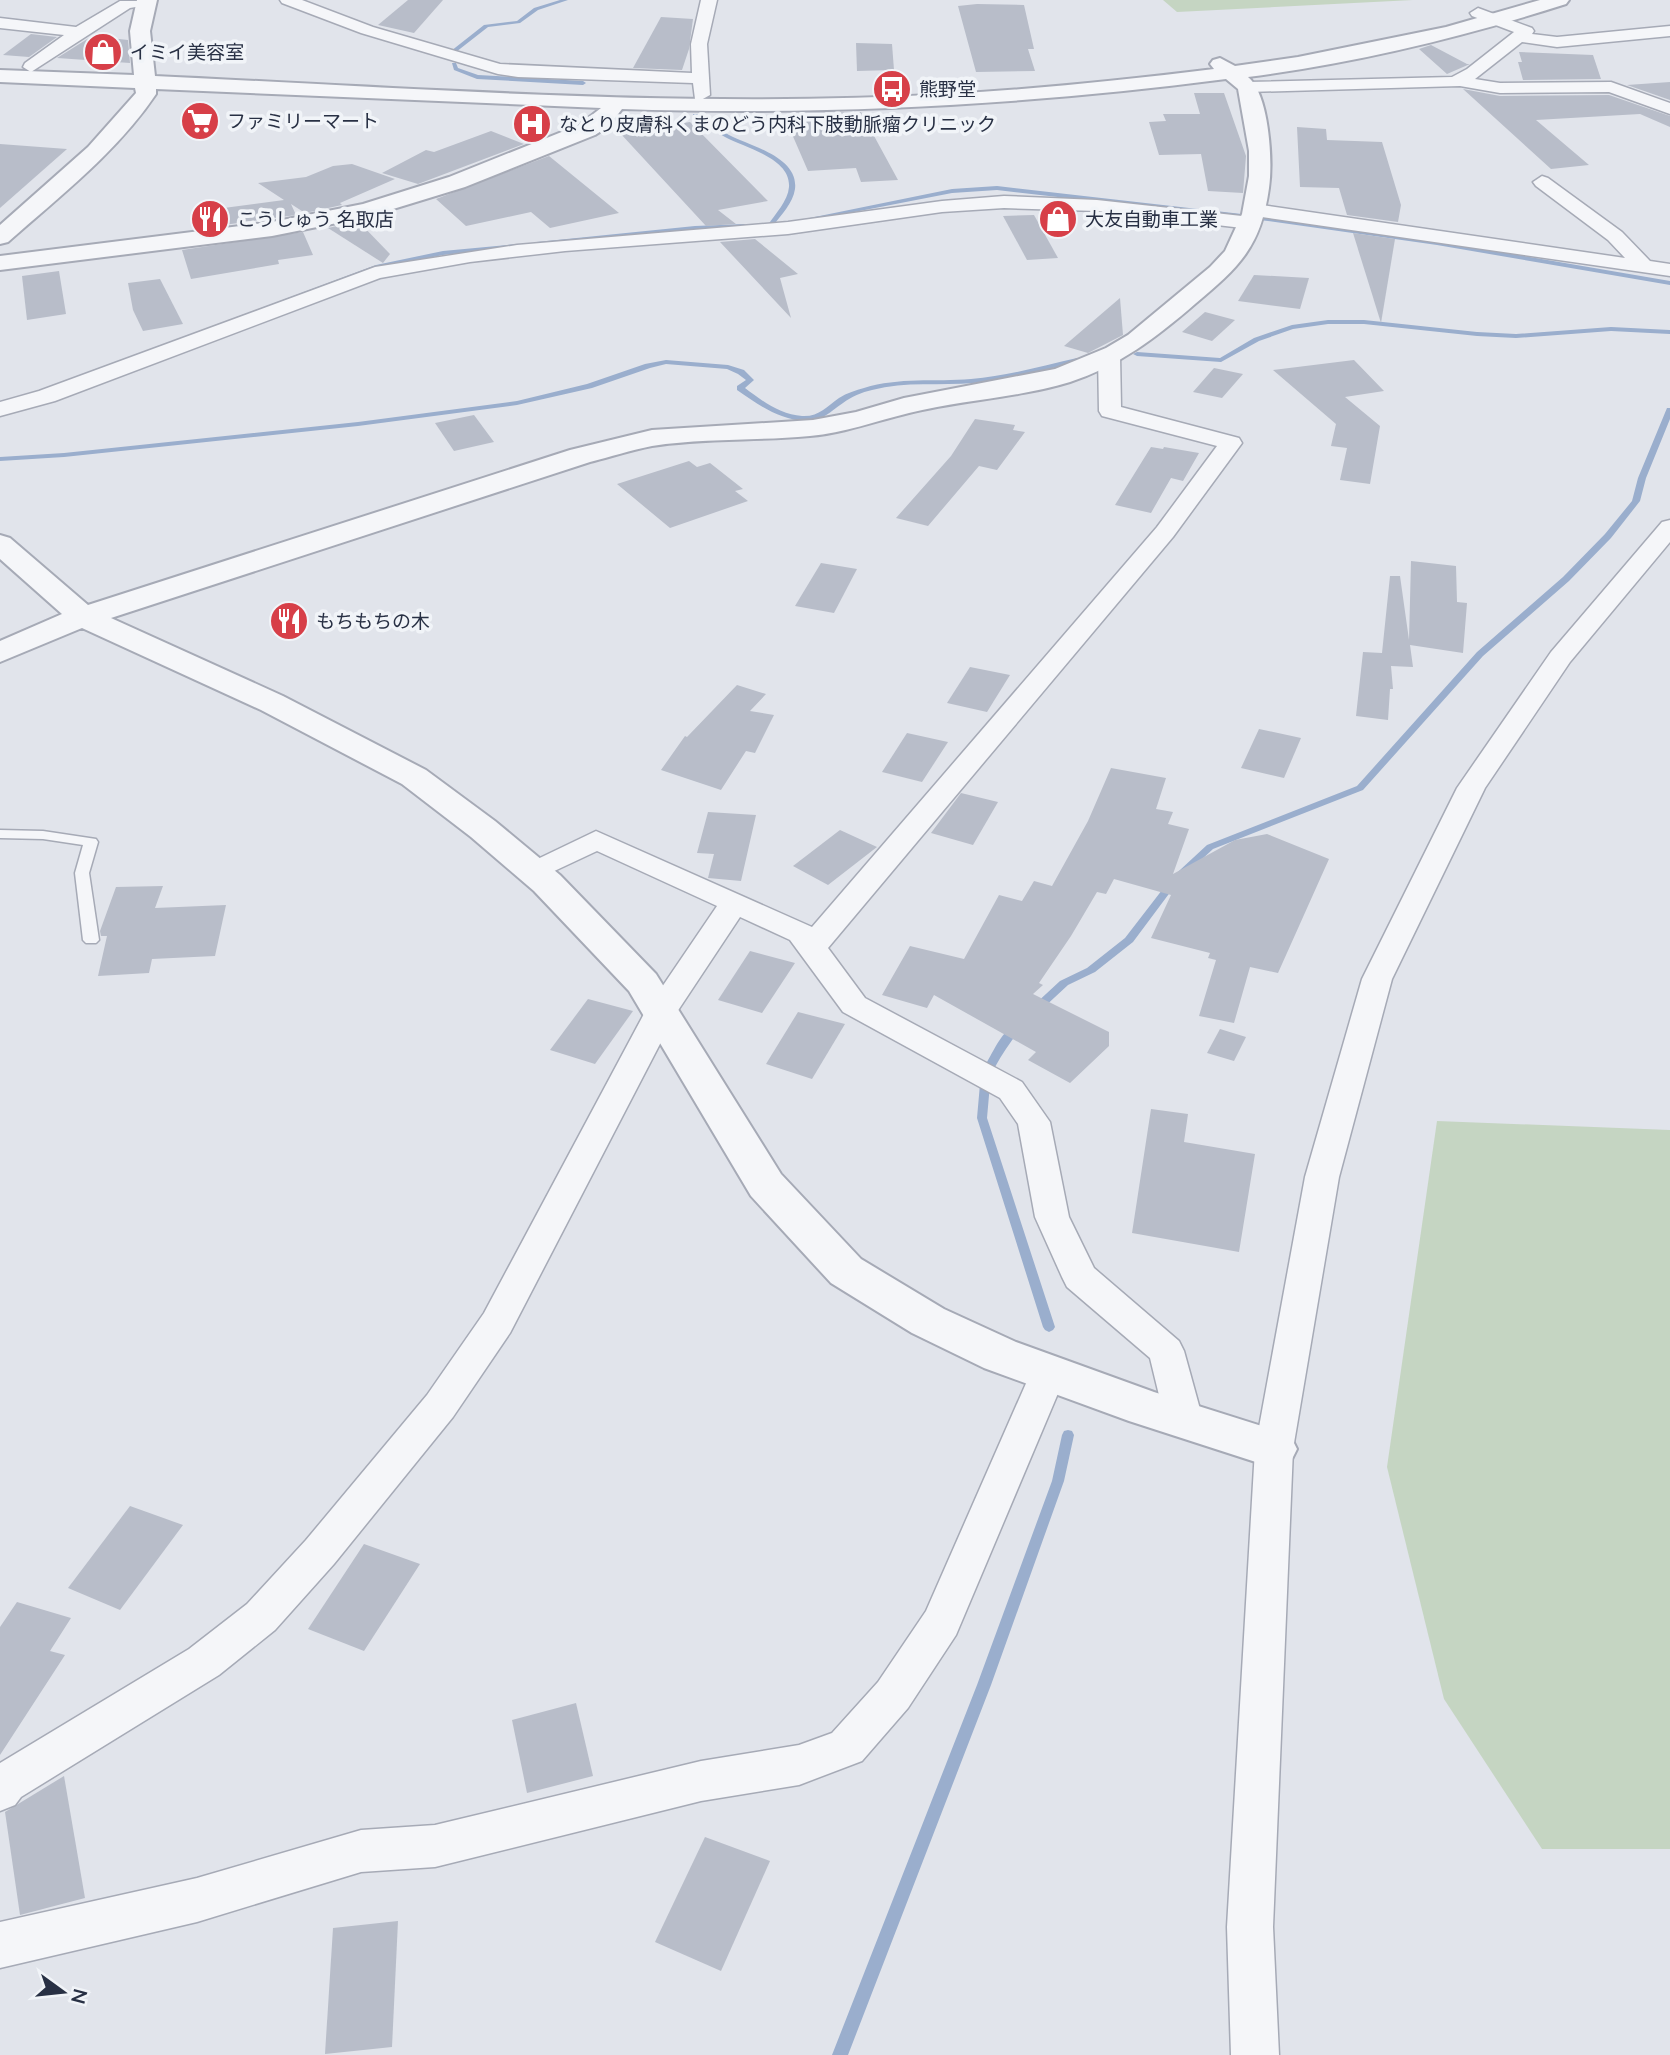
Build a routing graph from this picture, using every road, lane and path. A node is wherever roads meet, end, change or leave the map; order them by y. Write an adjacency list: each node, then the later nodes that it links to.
1 (288, 0): 17 (street)
2 (709, 0): 17 (street)
3 (1521, 0): 6 (street)
4 (1559, 0): 6 (street)
5 (146, 1): 8 (street); 15 (street)
6 (1488, 16): 10 (street); 13 (street)
7 (0, 23): 8 (street)
8 (79, 32): 12 (street)
9 (1670, 32): 10 (street)
10 (1518, 37): 16 (street)
11 (0, 66): 12 (street)
12 (31, 67): 15 (street)
13 (1234, 75): 16 (street); 17 (street); 18 (street); 21 (street)
14 (0, 76): 15 (street)
15 (146, 77): 17 (street); 18 (street); 22 (street)
16 (1460, 81): 19 (street)
17 (701, 87)
18 (617, 102): 23 (street)
19 (1670, 109)
20 (1542, 181): 24 (street)
21 (1253, 217): 24 (street); 26 (street); 27 (street)
22 (0, 237)
23 (0, 263)
24 (1646, 268): 25 (street)
25 (1670, 270)
26 (1109, 355): 30 (street); 36 (street)
27 (0, 409)
28 (1670, 527): 40 (street)
29 (0, 544): 30 (street)
30 (83, 617): 31 (street); 33 (street)
31 (0, 653)
32 (0, 834): 35 (lane)
33 (533, 872): 34 (street); 37 (street)
34 (734, 903): 36 (street); 37 (street)
35 (91, 940)
36 (812, 947): 39 (street)
37 (661, 1012): 38 (street); 41 (street)
38 (1049, 1373): 39 (street); 42 (street)
39 (1184, 1420): 40 (street)
40 (1274, 1449): 43 (street)
41 (0, 1791)
42 (0, 1945)
43 (1255, 2055)

